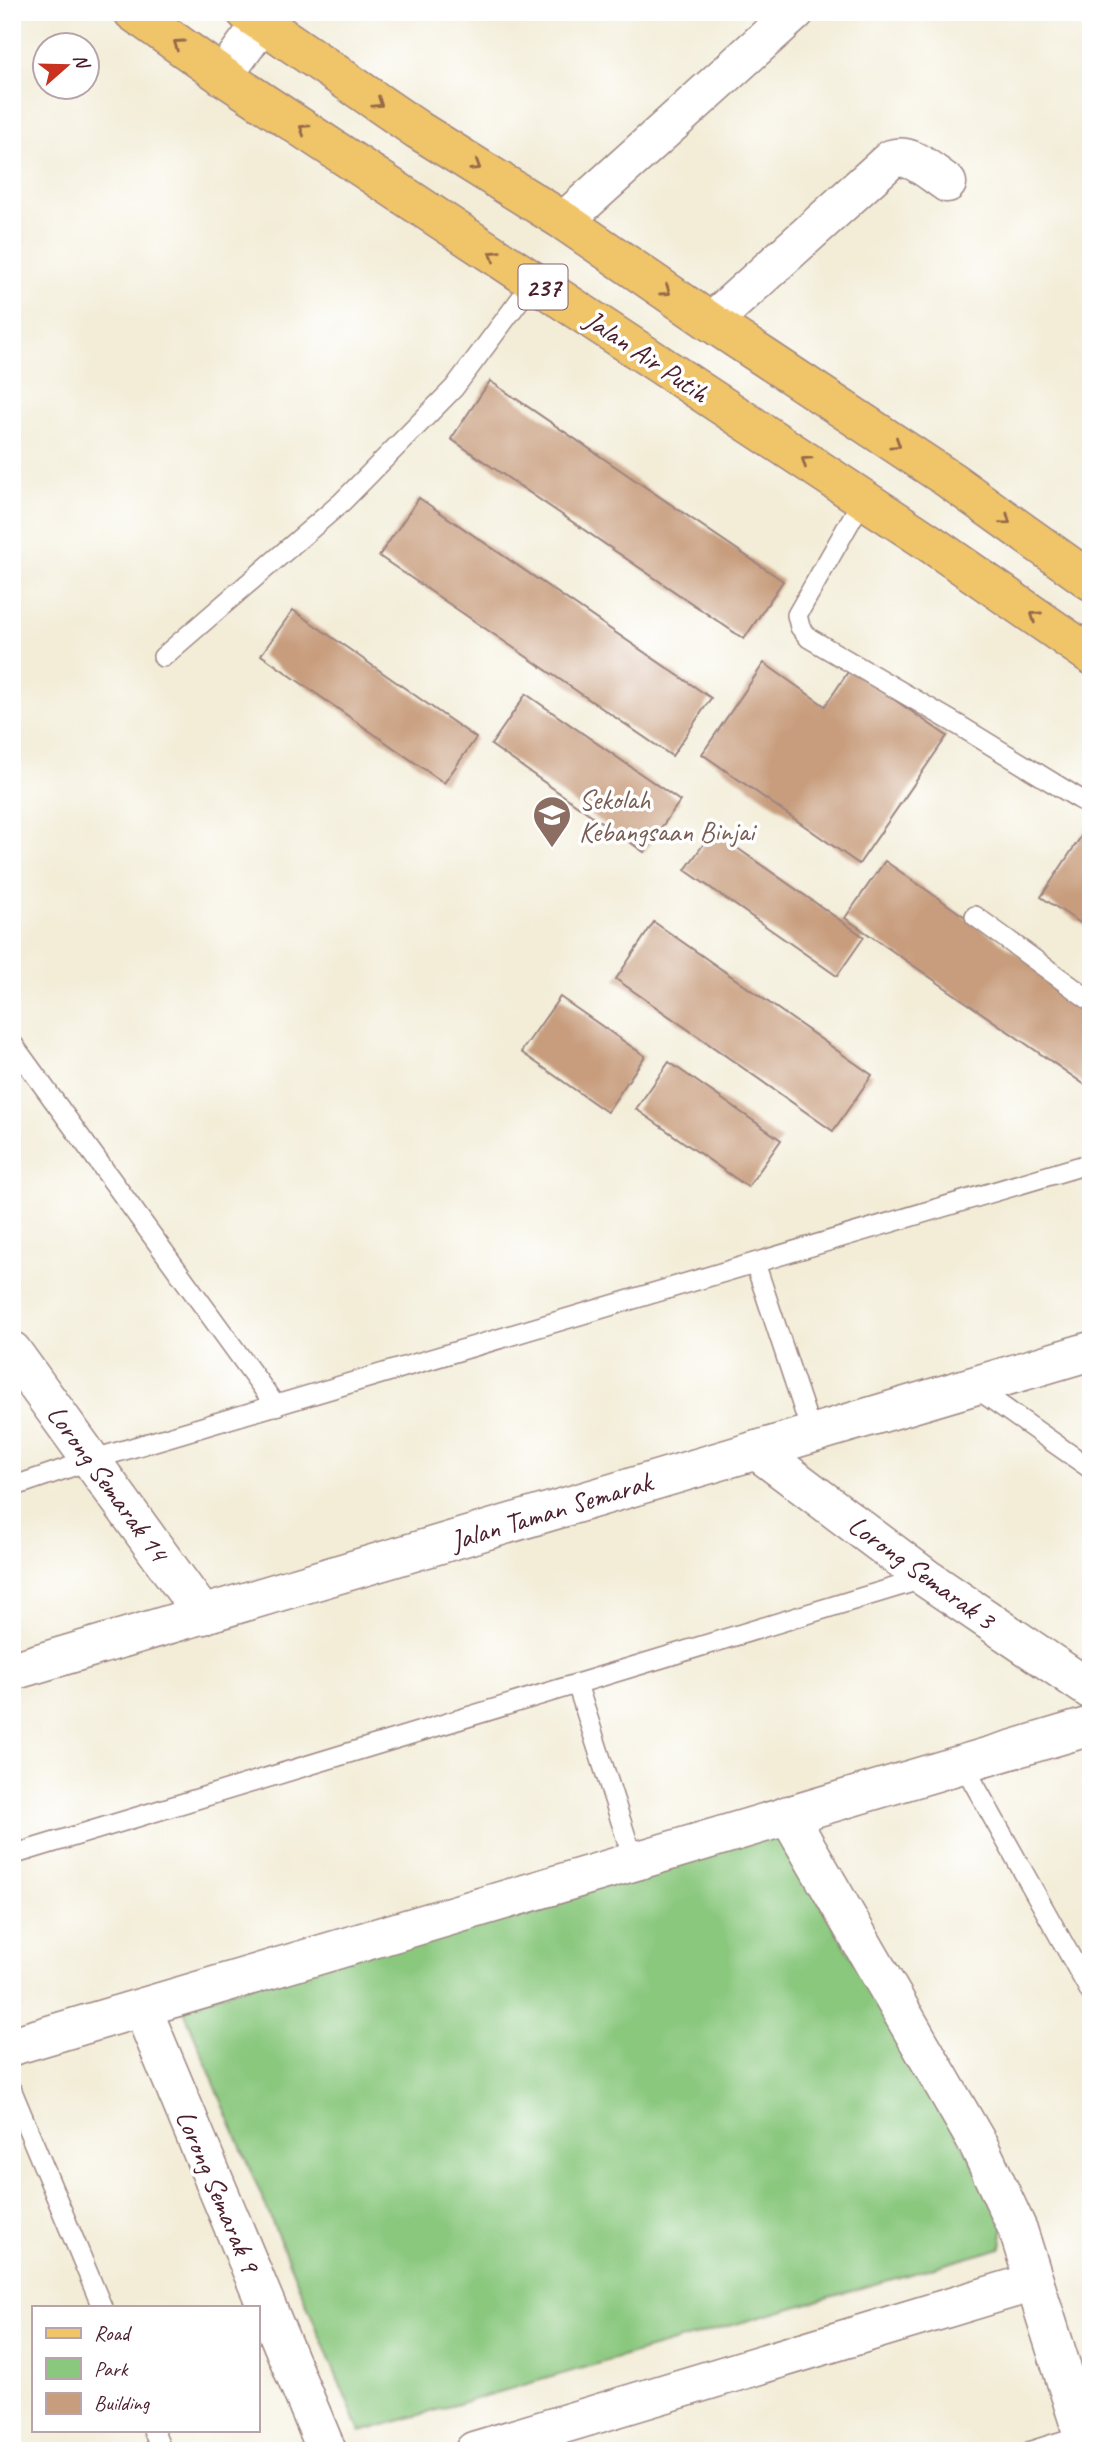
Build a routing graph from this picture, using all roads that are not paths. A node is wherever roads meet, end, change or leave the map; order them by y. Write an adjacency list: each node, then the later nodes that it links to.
1 (133, 12): 4 (main road, Jalan Air Putih / 237, one-way to 1)
2 (795, 12): 6 (street)
3 (260, 16): 4 (street); 6 (main road, 237, one-way to 6)
4 (223, 76): 7 (main road, Jalan Air Putih / 237, one-way to 4)
5 (947, 183): 8 (street)
6 (564, 221): 8 (main road, 237, one-way to 8)
7 (534, 281): 9 (main road, Jalan Air Putih / 237, one-way to 7); 12 (lane)
8 (711, 322): 10 (main road, 237, one-way to 10)
9 (863, 499): 11 (main road, Jalan Air Putih / 237, one-way to 9); 13 (lane)
10 (1091, 581)
11 (1091, 655)
12 (163, 657)
13 (1091, 806)
14 (975, 916): 15 (lane)
15 (1091, 1001)
16 (12, 1043): 22 (lane)
17 (1091, 1163): 18 (lane)
18 (755, 1262): 22 (lane); 23 (lane)
19 (12, 1351): 25 (street, Lorong Semarak 14)
20 (1091, 1351): 21 (street, Jalan Taman Semarak)
21 (972, 1386): 23 (street, Jalan Taman Semarak); 26 (lane)
22 (276, 1406): 25 (lane)
23 (812, 1434): 24 (street, Jalan Taman Semarak)
24 (756, 1450): 28 (street, Lorong Semarak 3); 29 (street, Jalan Taman Semarak)
25 (92, 1460): 27 (lane); 29 (street, Lorong Semarak 14)
26 (1091, 1469)
27 (12, 1488)
28 (926, 1578): 31 (lane); 32 (street, Lorong Semarak 3)
29 (203, 1615): 30 (street, Jalan Taman Semarak)
30 (12, 1671)
31 (577, 1684): 36 (lane); 37 (lane)
32 (1091, 1690)
33 (1091, 1726): 34 (street)
34 (962, 1764): 35 (street); 38 (lane)
35 (788, 1815): 37 (street); 42 (street)
36 (12, 1855)
37 (634, 1862): 39 (street)
38 (1091, 1993)
39 (142, 2008): 40 (street); 47 (street, Lorong Semarak 9)
40 (12, 2046)
41 (12, 2091): 43 (lane)
42 (1034, 2282): 45 (street); 48 (street)
43 (103, 2306)
44 (154, 2432): 46 (lane)
45 (1085, 2443): 49 (lane)
46 (162, 2451)
47 (327, 2451)
48 (474, 2451)
49 (1031, 2451)

